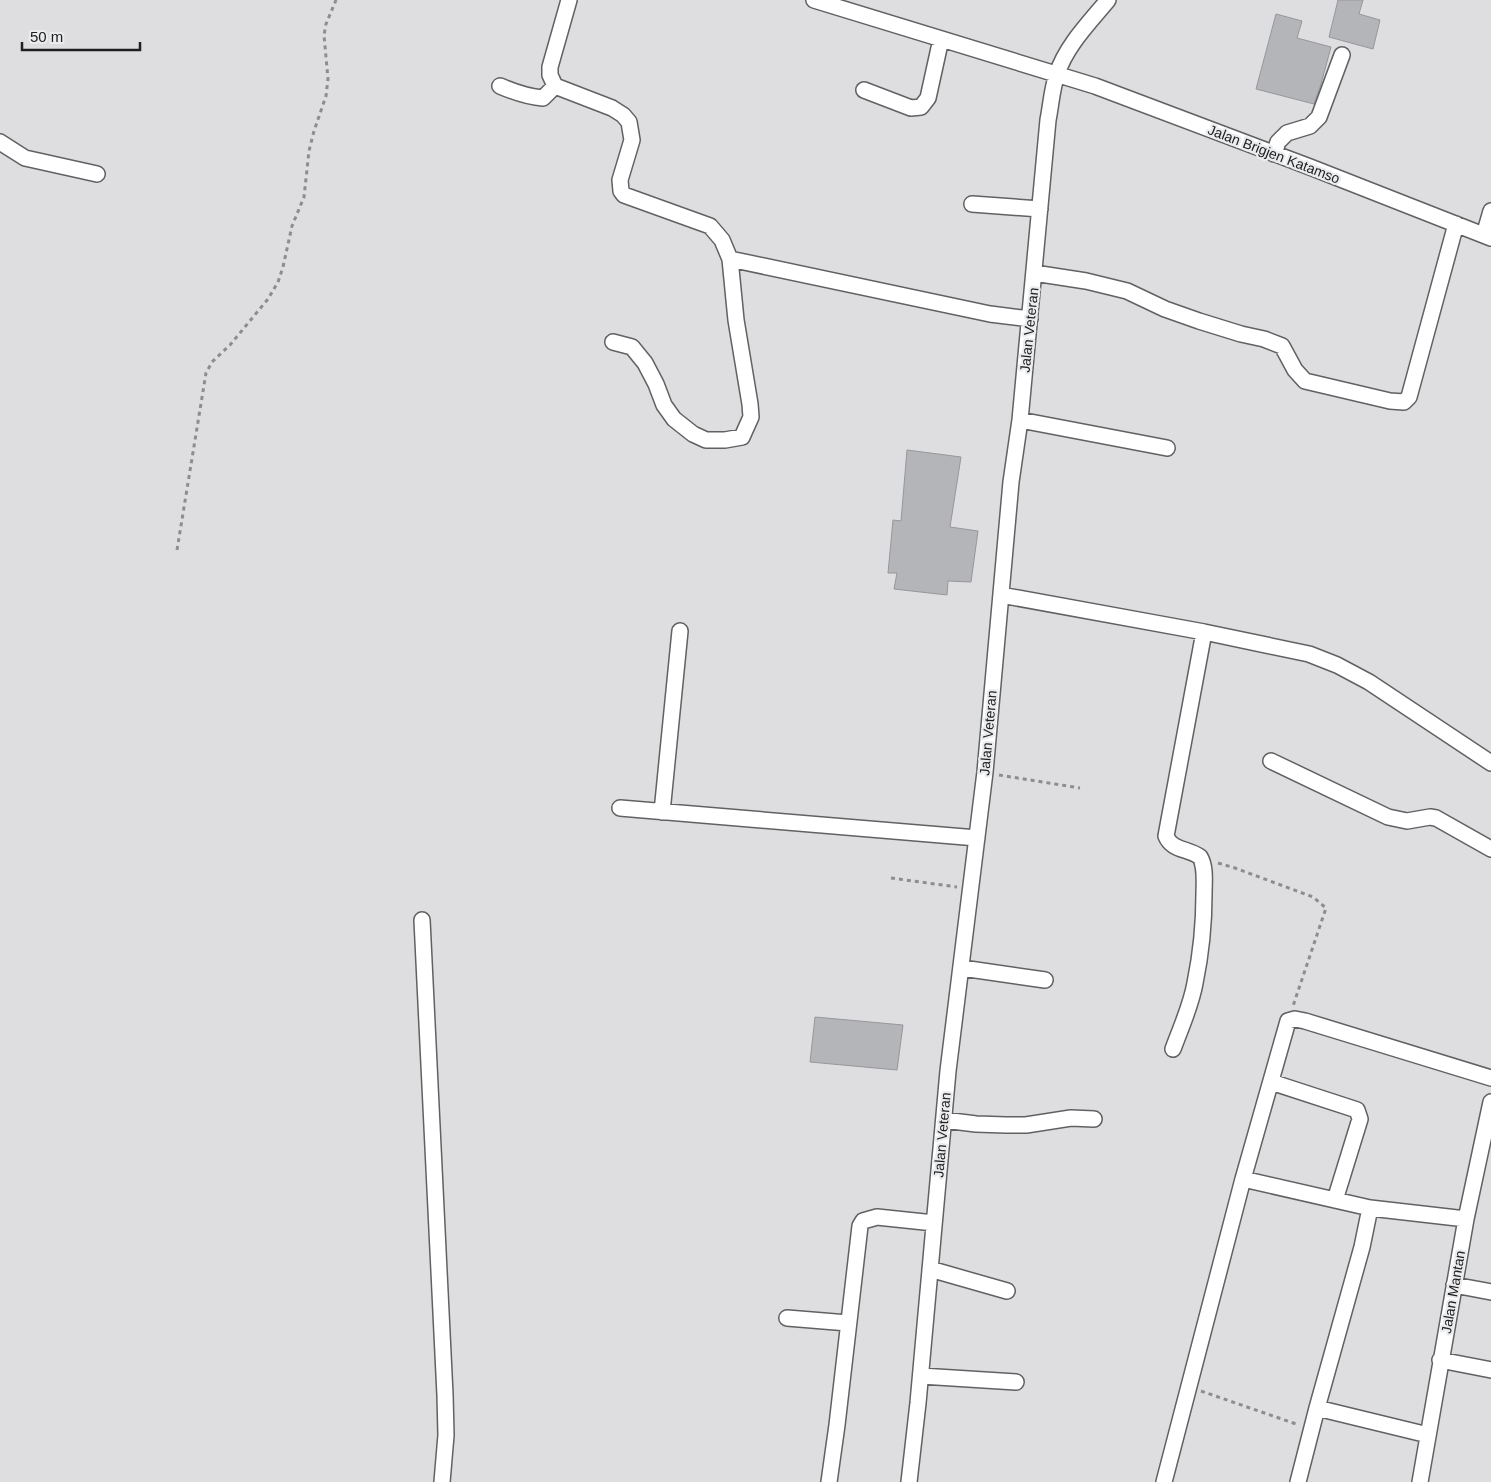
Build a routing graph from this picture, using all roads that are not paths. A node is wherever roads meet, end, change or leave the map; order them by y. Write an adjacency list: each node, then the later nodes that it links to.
1 (569, 0): 8 (street)
2 (814, 0): 4 (street, Jalan Brigjen Katamso)
3 (1108, 0): 6 (street, Jalan Veteran)
4 (941, 39): 6 (street, Jalan Brigjen Katamso); 9 (street)
5 (1342, 55): 11 (street)
6 (1056, 74): 11 (street, Jalan Brigjen Katamso); 14 (street, Jalan Veteran)
7 (500, 86): 8 (street)
8 (555, 86): 18 (street)
9 (864, 90)
10 (0, 142): 12 (street)
11 (1274, 154): 16 (street, Jalan Brigjen Katamso)
12 (97, 174)
13 (972, 204): 14 (street)
14 (1040, 209): 19 (street, Jalan Veteran)
15 (1491, 211): 17 (street)
16 (1456, 224): 17 (street, Jalan Brigjen Katamso); 19 (street)
17 (1488, 236)
18 (730, 259): 20 (street); 21 (street)
19 (1034, 273): 20 (street, Jalan Veteran)
20 (1030, 319): 22 (street, Jalan Veteran)
21 (613, 342)
22 (1020, 420): 23 (street); 24 (street, Jalan Veteran)
23 (1167, 448)
24 (1001, 595): 26 (street); 31 (street, Jalan Veteran)
25 (680, 632): 30 (street)
26 (1204, 632): 28 (street); 36 (street)
27 (1271, 761): 32 (street)
28 (1491, 763)
29 (620, 808): 30 (street)
30 (662, 812): 31 (street)
31 (977, 838): 34 (street, Jalan Veteran)
32 (1491, 849)
33 (422, 920): 59 (street)
34 (962, 968): 35 (street); 41 (street, Jalan Veteran)
35 (1045, 980)
36 (1173, 1049)
37 (1491, 1078): 38 (street)
38 (1271, 1082): 42 (street); 43 (street)
39 (1491, 1102): 45 (street, Jalan Mantan)
40 (1094, 1119): 41 (street)
41 (944, 1120): 46 (street, Jalan Veteran)
42 (1243, 1179): 43 (street); 62 (street)
43 (1335, 1200): 44 (street)
44 (1370, 1208): 45 (street); 57 (street)
45 (1466, 1219): 48 (street, Jalan Mantan)
46 (934, 1224): 47 (street, Jalan Veteran); 52 (street)
47 (930, 1269): 49 (street); 55 (street, Jalan Veteran)
48 (1454, 1285): 50 (street); 53 (street, Jalan Mantan)
49 (1007, 1291)
50 (1491, 1292)
51 (787, 1318): 52 (street)
52 (848, 1323): 60 (street)
53 (1440, 1360): 54 (street); 58 (street, Jalan Mantan)
54 (1491, 1370)
55 (920, 1376): 56 (street); 61 (street, Jalan Veteran)
56 (1016, 1382)
57 (1317, 1408): 58 (street); 63 (street)
58 (1428, 1435): 64 (street, Jalan Mantan)
59 (442, 1482)
60 (829, 1482)
61 (909, 1482)
62 (1164, 1482)
63 (1298, 1482)
64 (1420, 1482)

